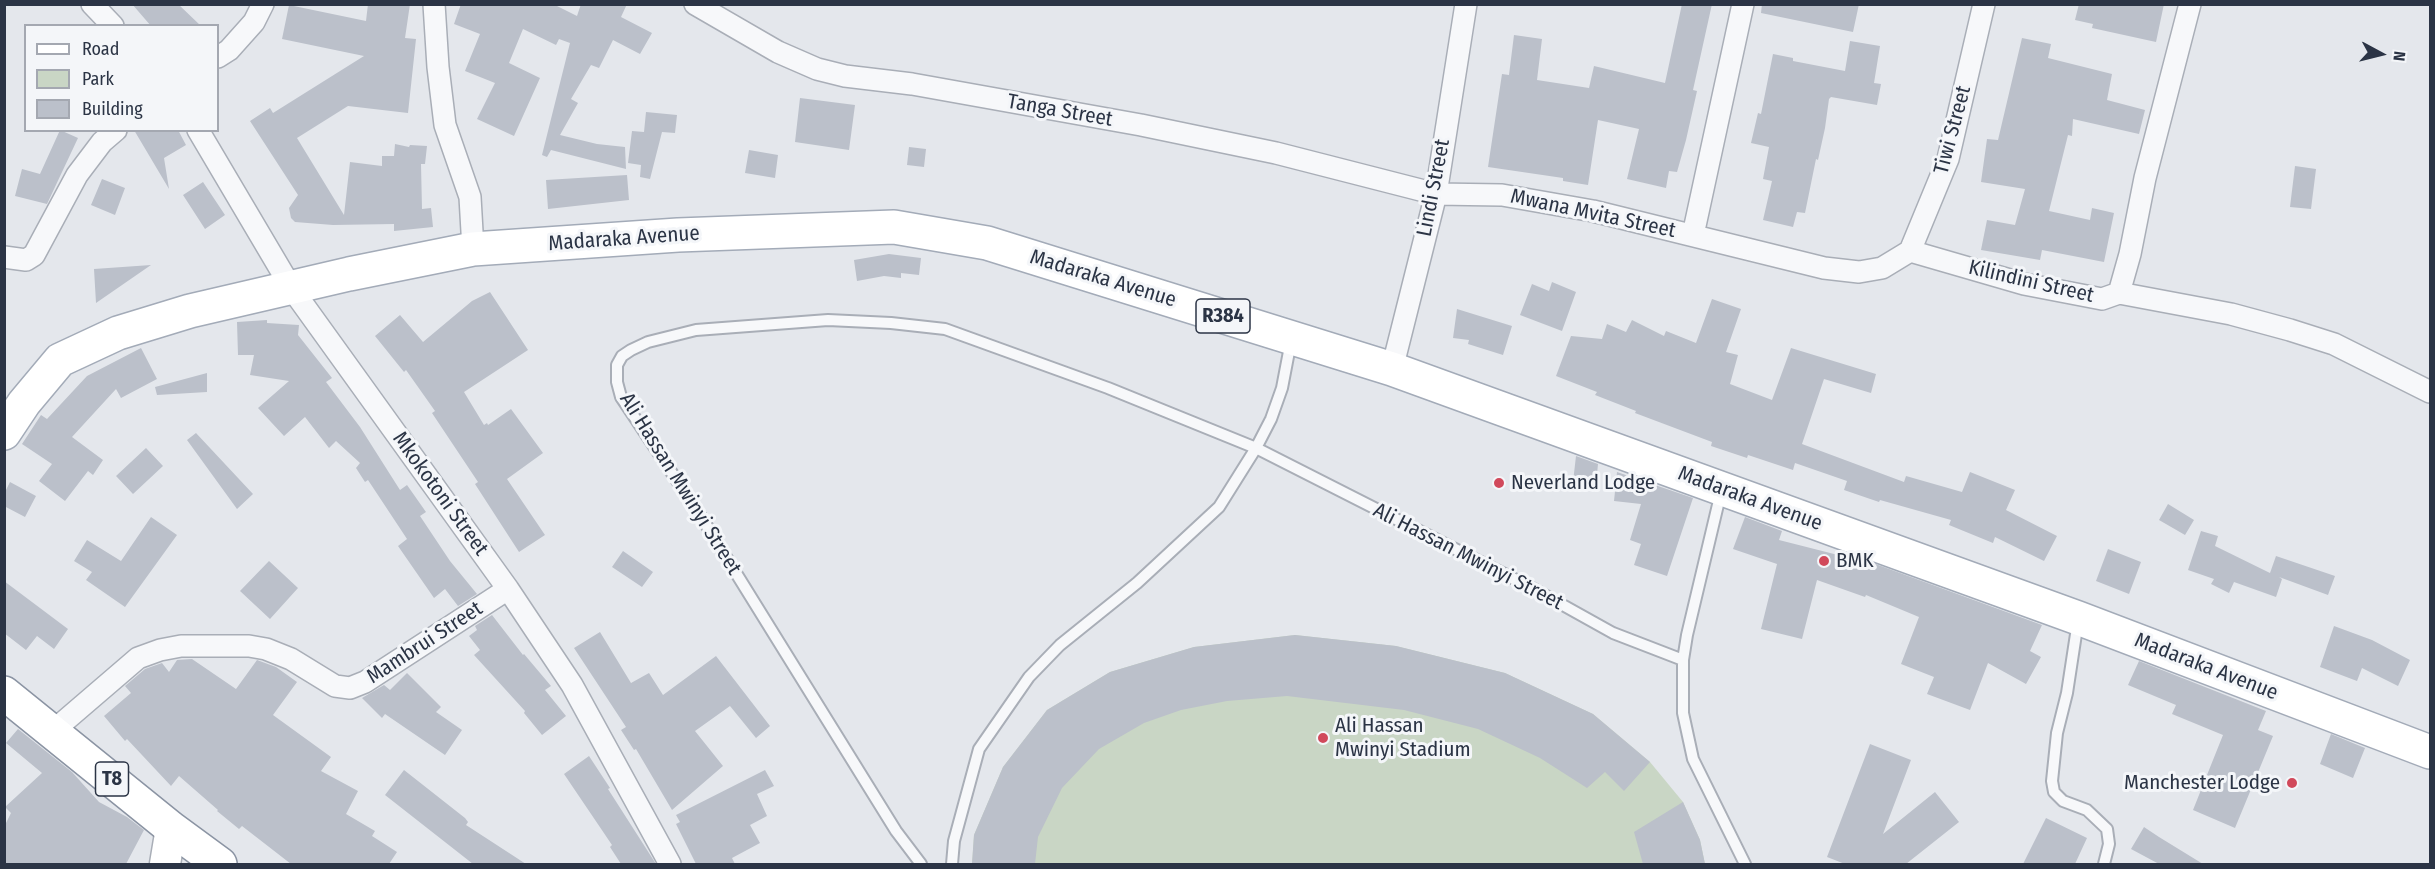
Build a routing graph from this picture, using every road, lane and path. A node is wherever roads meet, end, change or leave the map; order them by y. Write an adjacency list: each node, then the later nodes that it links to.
1 (92, 4): 9 (street)
2 (263, 4): 10 (street)
3 (434, 4): 15 (street)
4 (695, 4): 13 (street, Tanga Street)
5 (1466, 4): 13 (street, Lindi Street)
6 (1743, 4): 14 (street, Mwana Mvita Street)
7 (1984, 4): 16 (street, Tiwi Street)
8 (2190, 4): 19 (street, Kilindini Street)
9 (110, 24)
10 (219, 56)
11 (114, 132): 17 (street)
12 (199, 132): 18 (street, Mkokotoni Street)
13 (1436, 194): 14 (street, Mwana Mvita Street); 21 (street, Lindi Street)
14 (1693, 235): 16 (street)
15 (473, 249): 18 (main road, Madaraka Avenue / R384); 20 (main road, Madaraka Avenue / R384)
16 (1910, 251): 19 (street, Kilindini Street)
17 (4, 257)
18 (292, 288): 23 (main road, Madaraka Avenue / R384); 26 (street, Mkokotoni Street)
19 (2119, 293): 22 (street)
20 (1292, 338): 21 (main road, Madaraka Avenue / R384); 24 (lane)
21 (1392, 369): 25 (main road, Madaraka Avenue / R384)
22 (2430, 392)
23 (4, 433)
24 (1256, 448): 28 (lane, Ali Hassan Mwinyi Street); 36 (lane, Ali Hassan Mwinyi Street); 37 (lane)
25 (1722, 489): 27 (main road, Madaraka Avenue / R384); 28 (lane)
26 (508, 589): 30 (street, Mambrui Street); 35 (street, Mkokotoni Street)
27 (2079, 618): 31 (main road, Madaraka Avenue / R384); 39 (lane)
28 (1683, 660): 38 (lane)
29 (4, 693): 30 (main road, T8)
30 (53, 731): 32 (main road, T8)
31 (2430, 752)
32 (171, 828): 33 (main road); 34 (main road, T8)
33 (165, 864)
34 (220, 864)
35 (670, 864)
36 (921, 864)
37 (952, 864)
38 (1745, 864)
39 (2103, 864)

